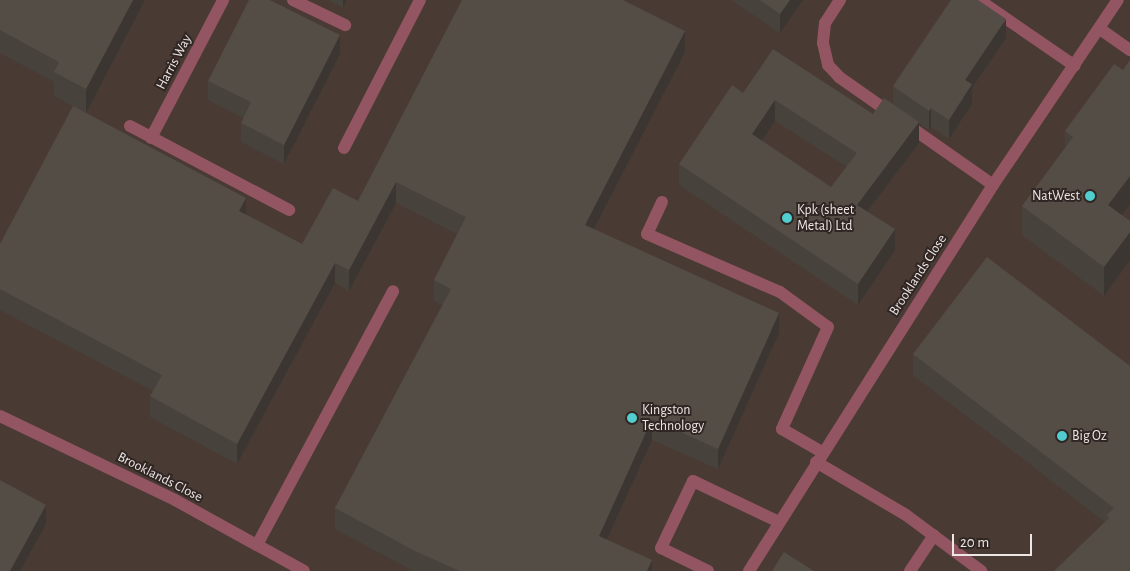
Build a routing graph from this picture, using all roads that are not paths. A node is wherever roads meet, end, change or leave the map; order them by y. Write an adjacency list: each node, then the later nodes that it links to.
1 (223, 0): 12 (street, Harris Way)
2 (293, 0): 7 (street)
3 (420, 0): 13 (street)
4 (840, 0): 14 (street)
5 (979, 0): 10 (street)
6 (1118, 0): 8 (street, Brooklands Close)
7 (345, 25)
8 (1100, 29): 9 (street); 10 (street, Brooklands Close)
9 (1130, 50)
10 (1075, 66): 14 (street, Brooklands Close)
11 (130, 126): 12 (street)
12 (151, 138): 16 (street)
13 (344, 148)
14 (993, 185): 19 (street, Brooklands Close)
15 (662, 202): 19 (street)
16 (289, 210)
17 (393, 291): 22 (street)
18 (0, 416): 22 (street, Brooklands Close)
19 (819, 457): 20 (street, Brooklands Close); 21 (street)
20 (779, 522): 24 (street); 25 (street, Brooklands Close)
21 (934, 535): 26 (street); 27 (street)
22 (257, 545): 23 (street, Brooklands Close)
23 (304, 571)
24 (708, 571)
25 (749, 571)
26 (910, 571)
27 (981, 571)

